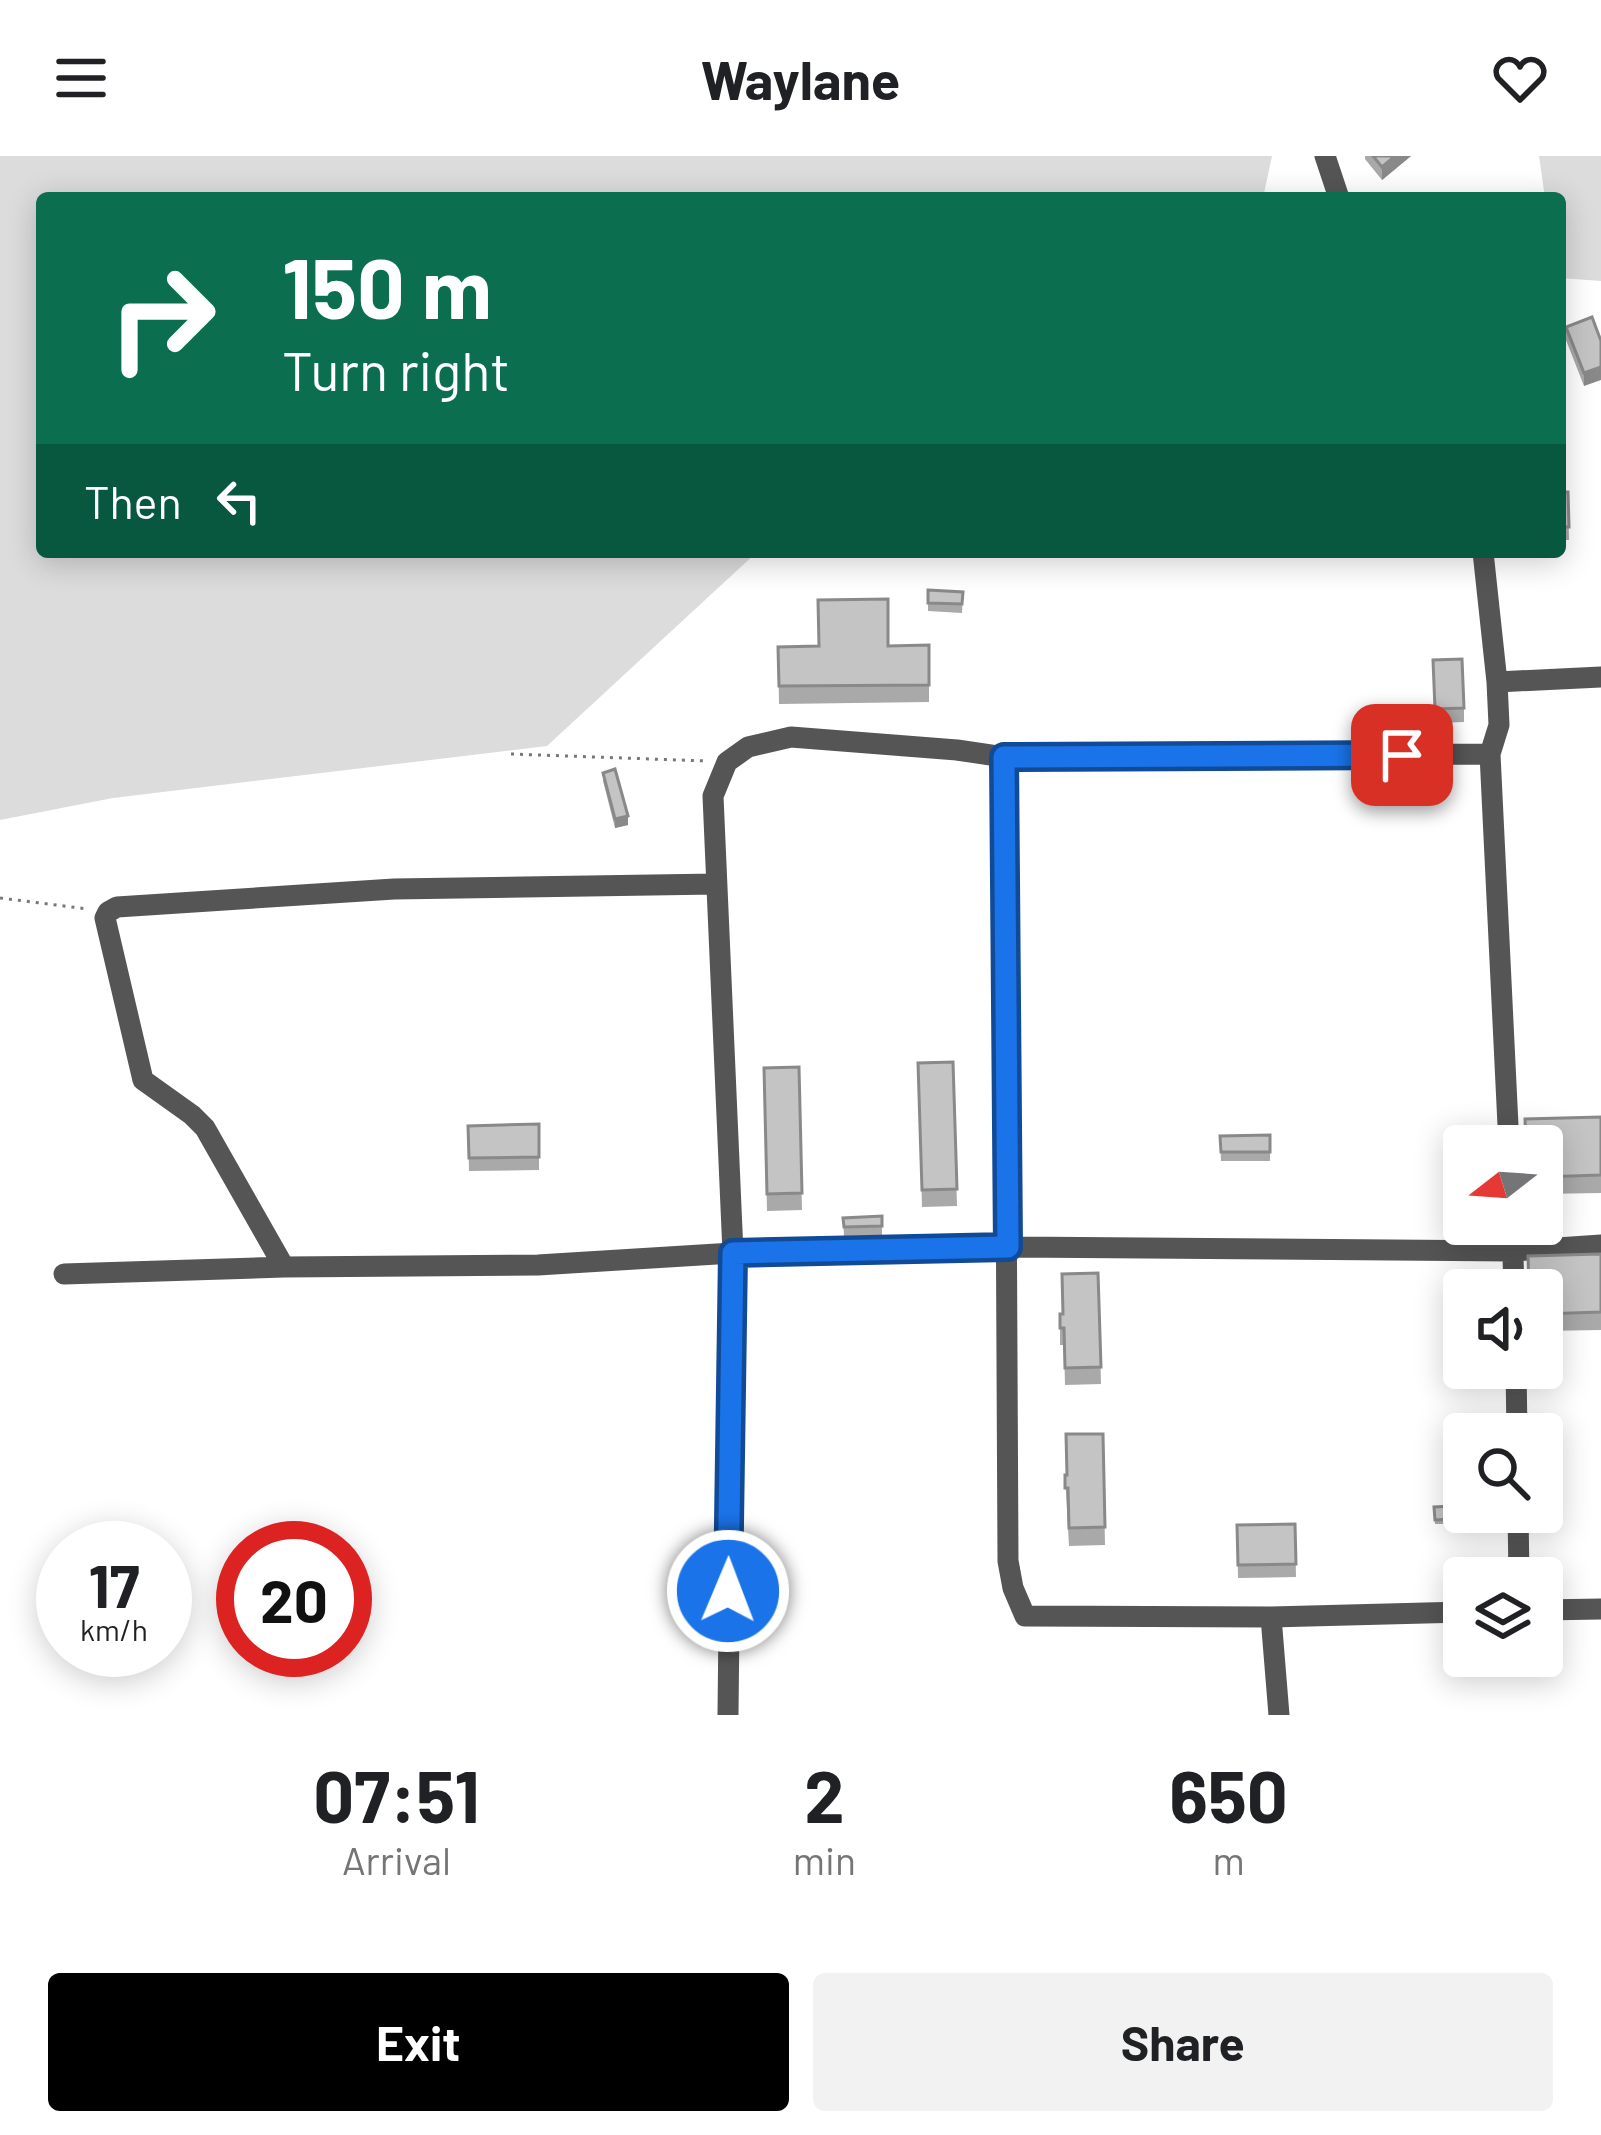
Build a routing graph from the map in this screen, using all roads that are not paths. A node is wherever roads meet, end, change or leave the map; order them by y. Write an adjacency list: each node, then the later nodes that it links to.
1 (1325, 156): 2 (lane)
2 (1337, 192)
3 (1484, 558): 5 (lane)
4 (1601, 677): 5 (lane)
5 (1497, 682): 6 (lane)
6 (1490, 754): 7 (lane); 9 (lane)
7 (1004, 757): 8 (lane); 12 (lane)
8 (716, 884): 14 (lane); 15 (lane)
9 (1507, 1125)
10 (1514, 1245): 13 (lane)
11 (1601, 1245): 13 (lane)
12 (1008, 1247): 13 (lane); 14 (lane); 21 (lane)
13 (1514, 1251): 16 (lane)
14 (733, 1253): 15 (lane); 22 (lane)
15 (284, 1267): 17 (lane)
16 (1514, 1269)
17 (64, 1274)
18 (1601, 1609): 19 (lane)
19 (1563, 1610)
20 (1443, 1613): 21 (lane)
21 (1271, 1617): 23 (lane)
22 (728, 1715)
23 (1279, 1715)

